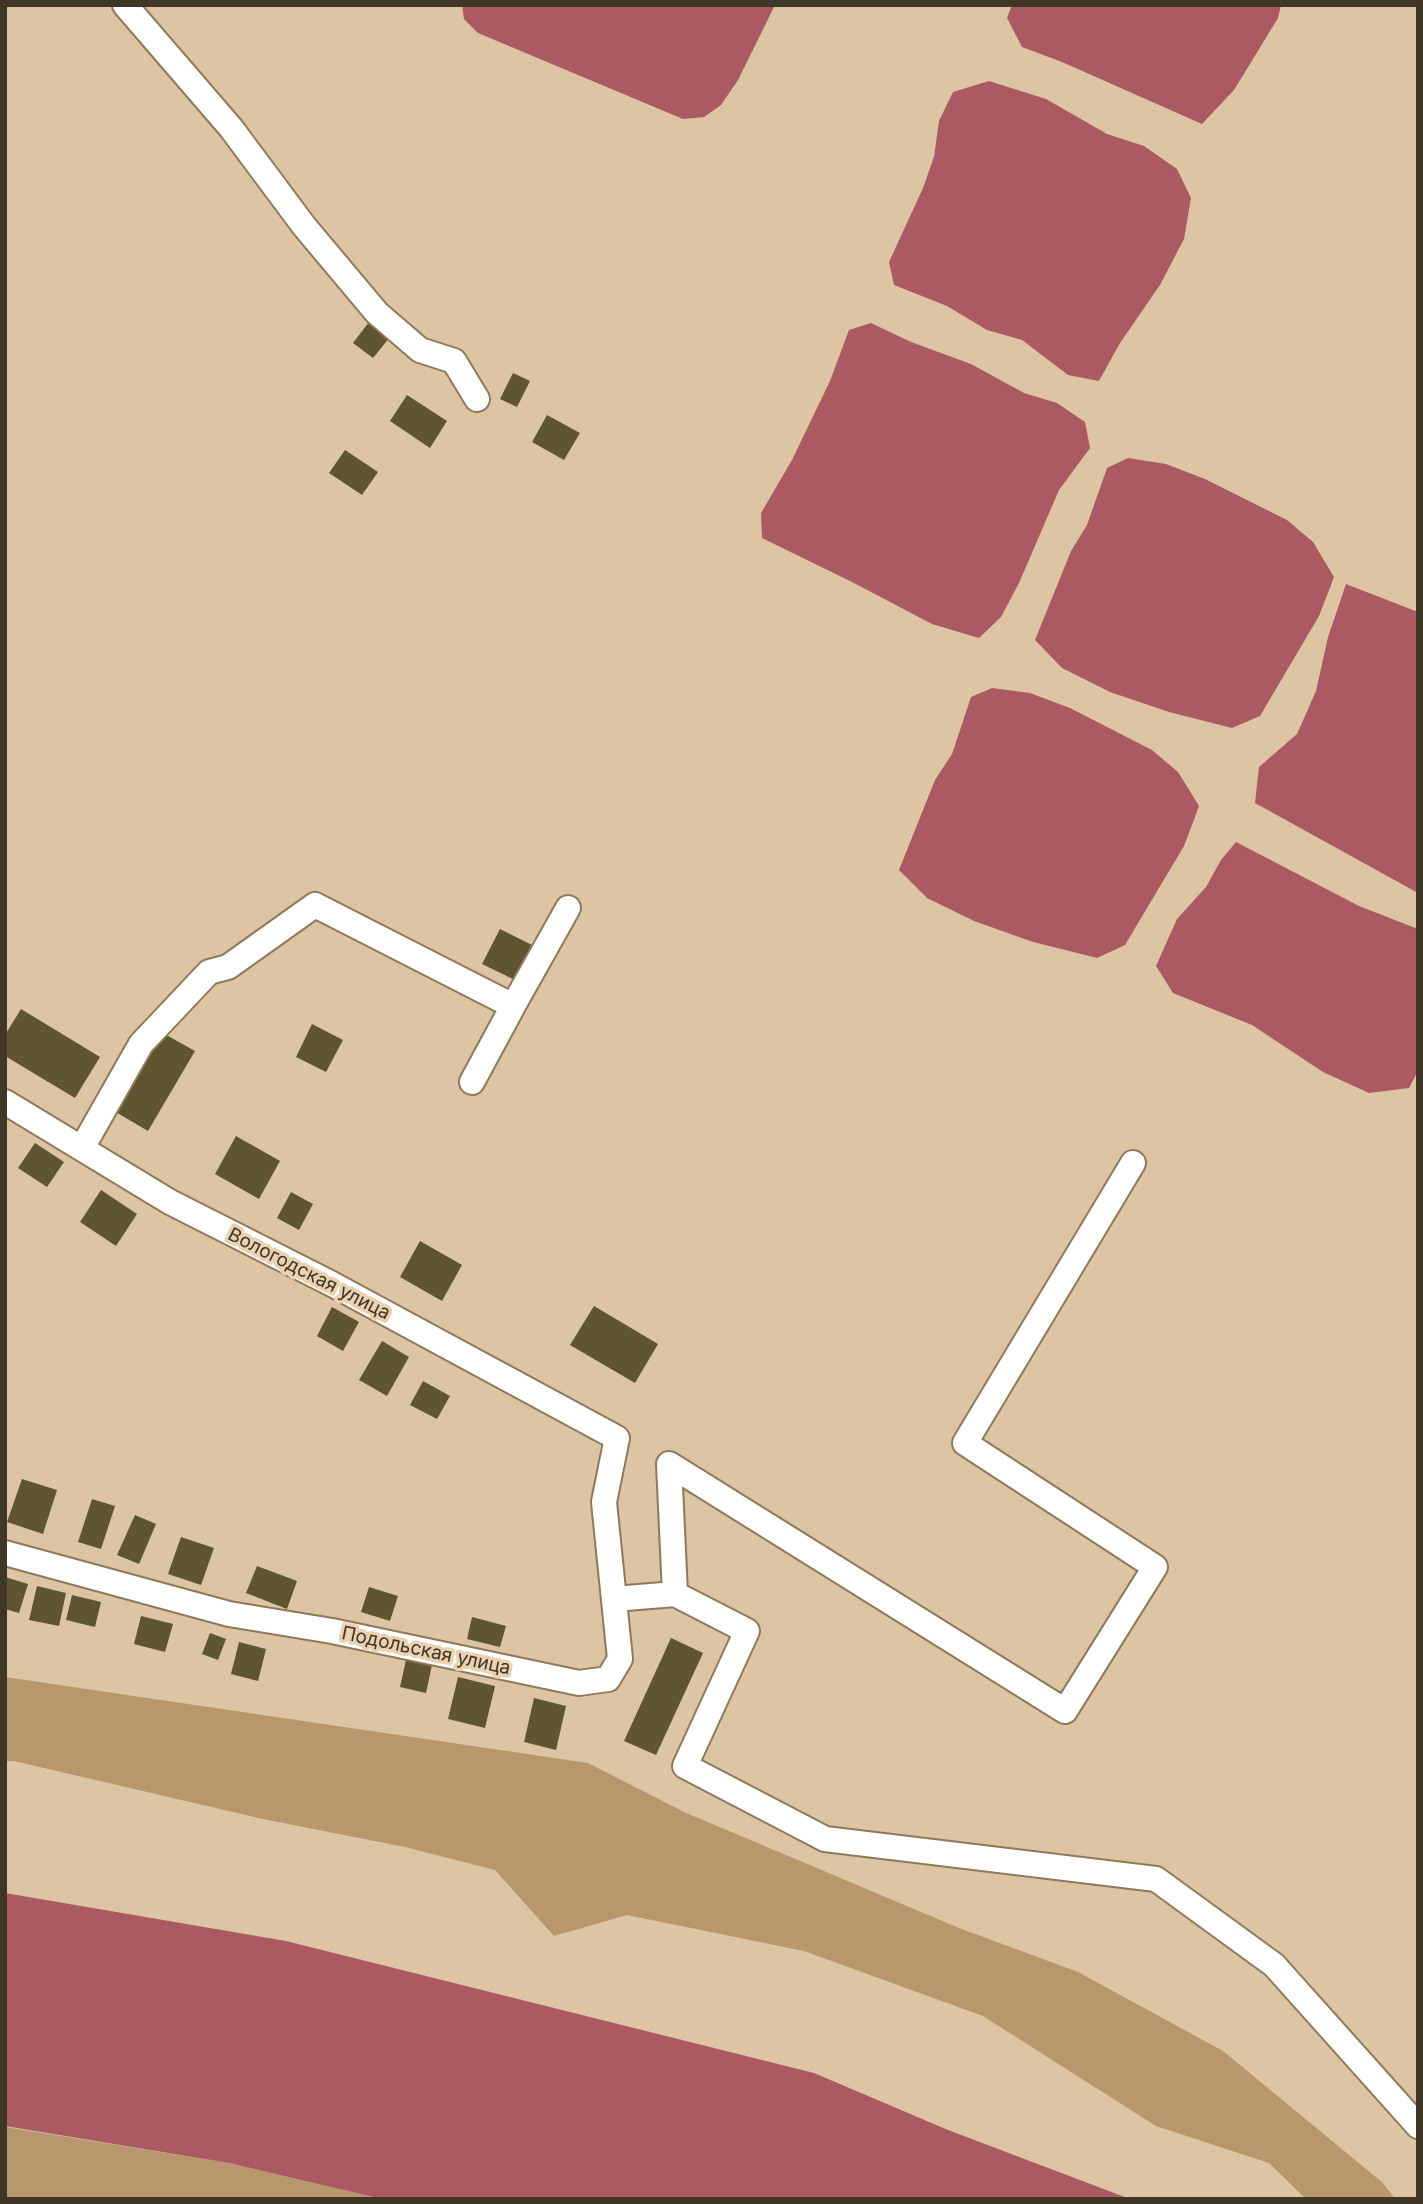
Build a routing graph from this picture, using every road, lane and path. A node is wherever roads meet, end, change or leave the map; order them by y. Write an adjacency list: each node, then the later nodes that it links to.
1 (125, 5): 2 (street)
2 (477, 399)
3 (568, 908): 4 (street)
4 (513, 1006): 5 (street); 7 (street)
5 (472, 1082)
6 (5, 1102): 7 (street, Вологодская улица)
7 (82, 1148): 9 (street, Вологодская улица)
8 (1133, 1163): 11 (street)
9 (617, 1438): 12 (street, Подольская улица)
10 (5, 1553): 12 (street, Подольская улица)
11 (675, 1594): 12 (street); 13 (street)
12 (614, 1599)
13 (1418, 2126)

